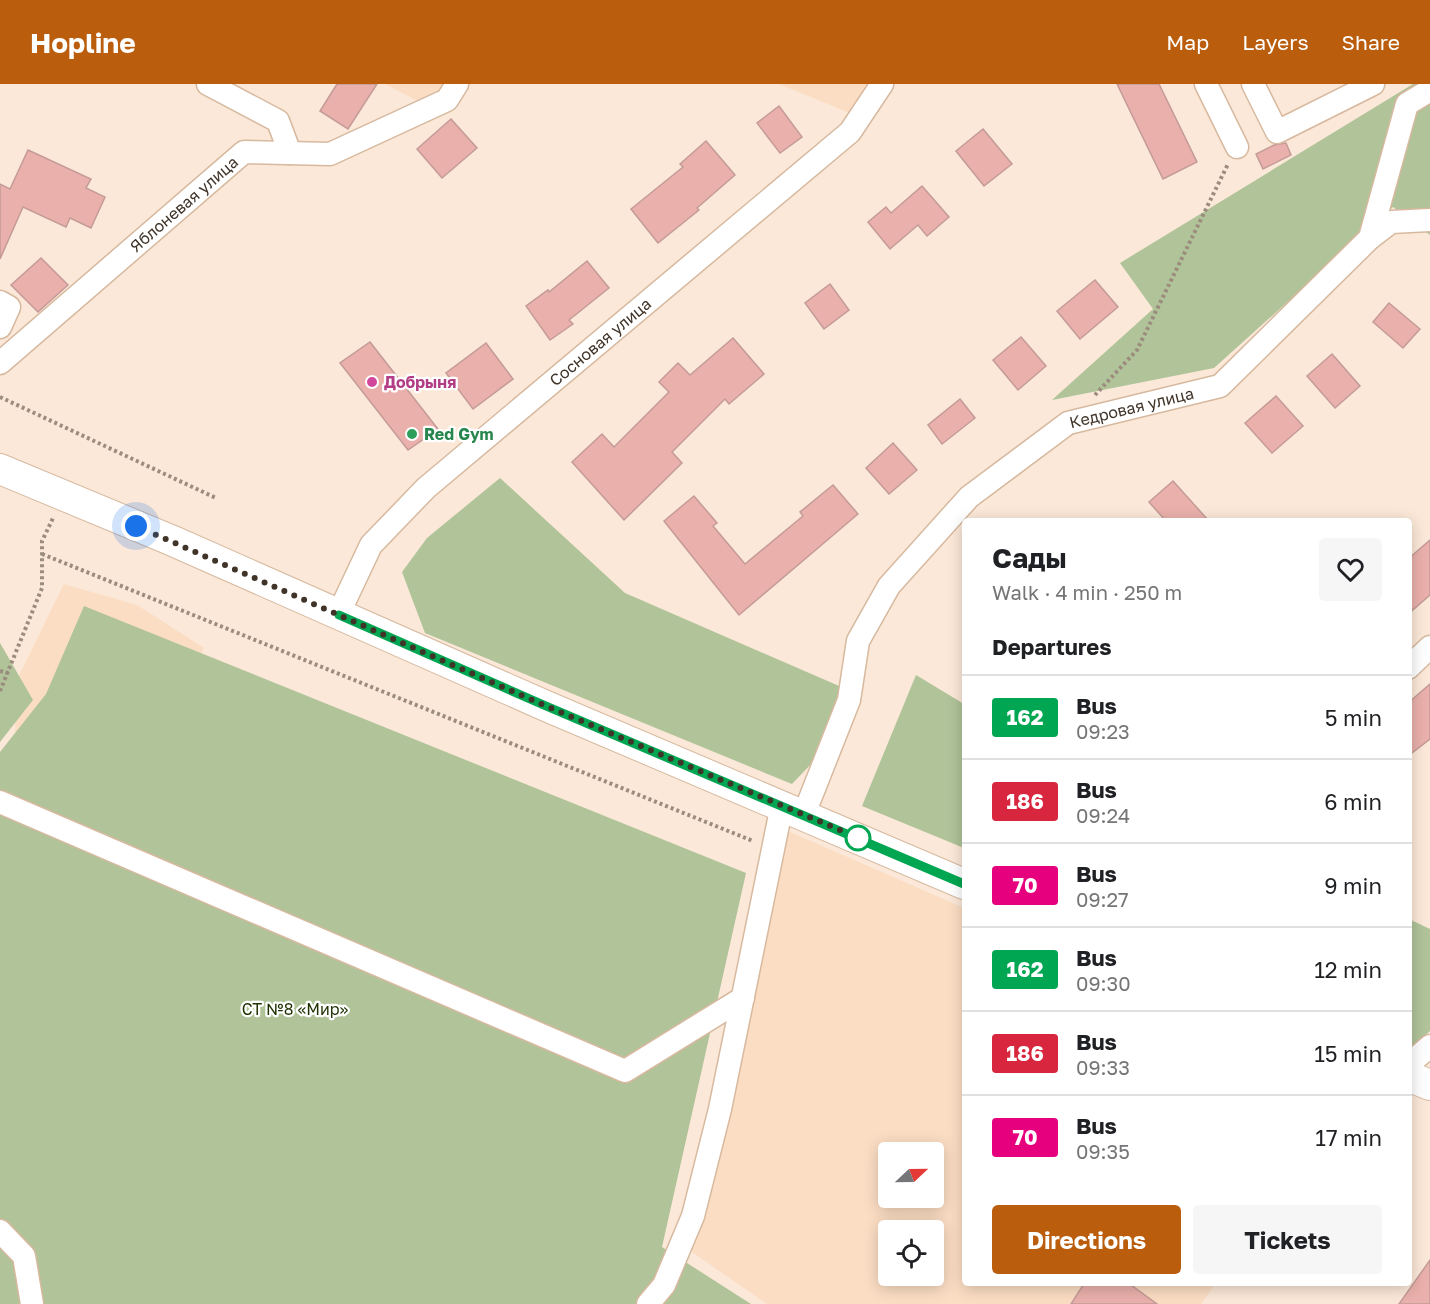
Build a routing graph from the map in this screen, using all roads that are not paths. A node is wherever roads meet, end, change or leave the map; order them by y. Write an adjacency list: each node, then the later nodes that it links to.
1 (207, 84): 9 (street)
2 (457, 84): 9 (street, Яблоневая улица)
3 (882, 84): 16 (street, Сосновая улица)
4 (1206, 84): 8 (street)
5 (1253, 84): 6 (street)
6 (1373, 84)
7 (1430, 90): 11 (street)
8 (1237, 147)
9 (290, 153): 14 (street, Яблоневая улица)
10 (1430, 220): 11 (street, Кедровая улица)
11 (1370, 238): 20 (street, Кедровая улица)
12 (0, 302): 13 (street)
13 (0, 327)
14 (0, 363)
15 (0, 469): 16 (main road)
16 (339, 615): 20 (main road)
17 (1430, 647): 18 (street)
18 (1412, 664)
19 (0, 802): 22 (street)
20 (793, 809): 21 (main road); 22 (street, Кедровая улица)
21 (962, 883)
22 (743, 998): 29 (street, Кедровая улица)
23 (1430, 1046): 24 (street)
24 (1412, 1062)
25 (1412, 1078): 26 (main road)
26 (1430, 1085)
27 (0, 1231): 28 (street)
28 (32, 1304)
29 (648, 1304)

